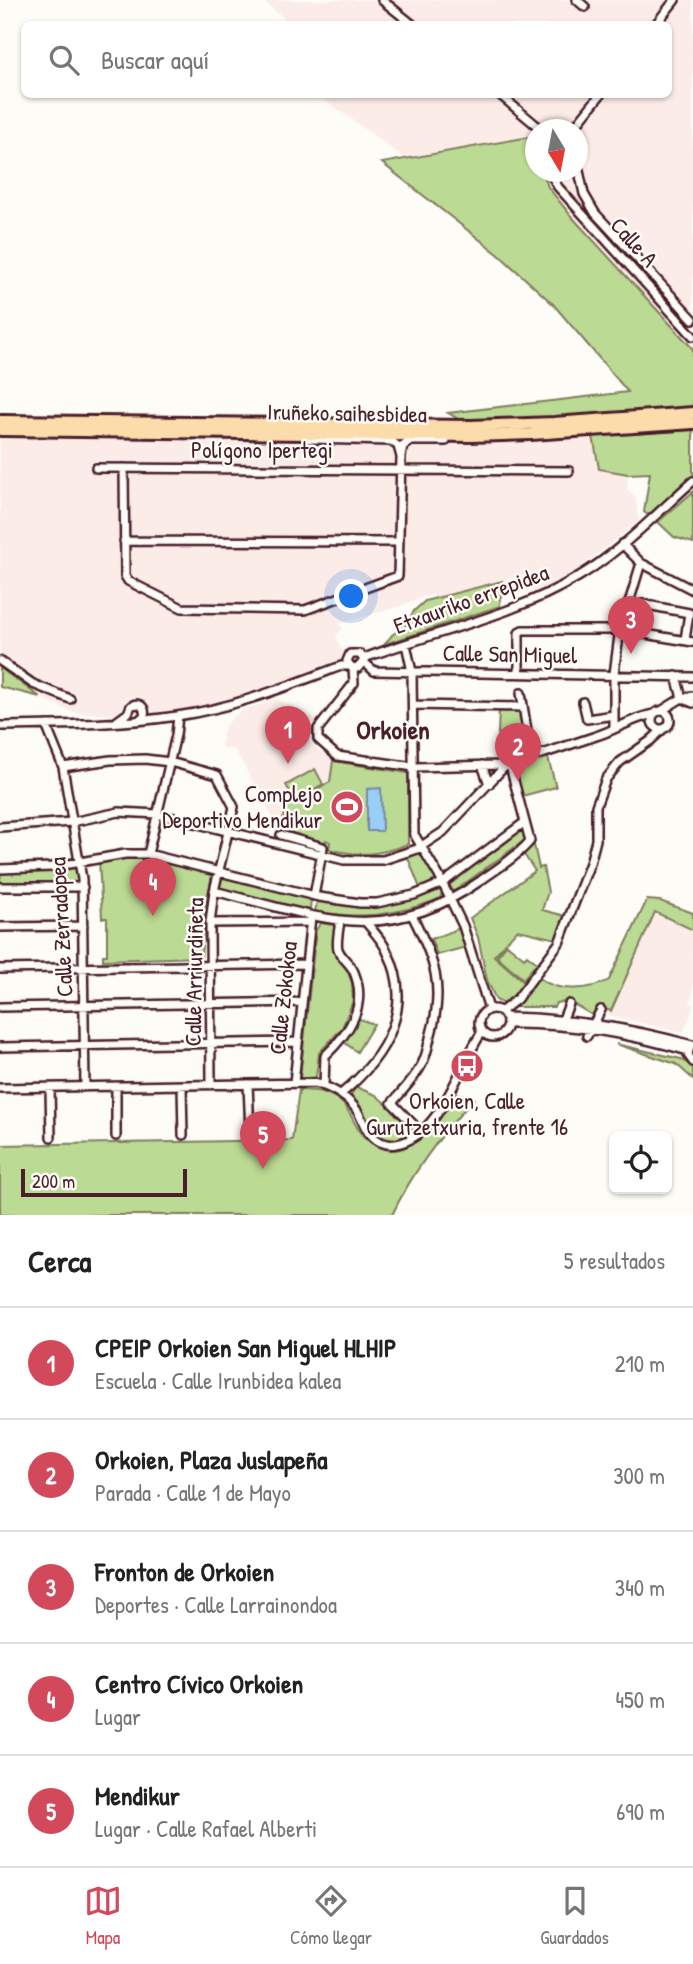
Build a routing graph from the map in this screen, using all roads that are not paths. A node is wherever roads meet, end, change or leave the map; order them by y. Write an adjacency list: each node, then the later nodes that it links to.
1 (382, 0): 5 (street)
2 (577, 0): 4 (street)
3 (675, 0): 6 (street)
4 (585, 7)
5 (408, 21)
6 (658, 21)
7 (504, 98): 9 (street)
8 (598, 98): 10 (street)
9 (529, 119)
10 (580, 119)
11 (555, 182): 14 (street, Calle A)
12 (581, 182): 13 (street, Calle A)
13 (693, 319)
14 (693, 336)
15 (693, 413): 16 (highway, Iruñeko saihesbidea)
16 (0, 422)
17 (693, 423): 19 (highway, Iruñeko saihesbidea)
18 (0, 430): 20 (highway, Iruñeko saihesbidea)
19 (576, 432): 20 (highway, Iruñeko saihesbidea); 21 (street)
20 (229, 433): 21 (street, Polígono Ipertegi)
21 (401, 457): 24 (street)
22 (96, 468): 23 (street, Polígono Ipertegi)
23 (124, 468): 24 (street, Polígono Ipertegi); 27 (street)
24 (401, 470): 25 (street, Polígono Ipertegi); 28 (street)
25 (569, 471)
26 (693, 481): 29 (street, Etxauriko errepidea)
27 (124, 541): 28 (street); 28 (street)
28 (399, 542)
29 (622, 544): 30 (street); 35 (street, Etxauriko errepidea); 36 (street, Etxauriko errepidea)
30 (640, 563): 31 (street); 33 (street)
31 (693, 590)
32 (642, 604): 34 (street)
33 (621, 630): 34 (street); 40 (street); 41 (street)
34 (689, 641)
35 (406, 644): 36 (street, Etxauriko errepidea); 39 (street)
36 (363, 658): 38 (street); 38 (street); 39 (street, Calle San Miguel)
37 (0, 661): 47 (street)
38 (350, 664): 53 (street); 56 (street); 68 (street)
39 (412, 672): 40 (street, Calle San Miguel); 50 (street)
40 (519, 673): 41 (street, Calle San Miguel)
41 (614, 674): 42 (street, Calle San Miguel); 55 (street)
42 (676, 676): 43 (street, Calle San Miguel); 46 (street)
43 (693, 677)
44 (522, 693): 51 (street)
45 (693, 696): 46 (street)
46 (682, 698): 49 (street); 54 (street)
47 (70, 699)
48 (583, 702): 55 (street)
49 (693, 703)
50 (413, 705): 51 (street); 68 (street)
51 (523, 707): 63 (street)
52 (128, 713): 53 (street); 57 (street); 58 (street)
53 (145, 713): 57 (street)
54 (658, 713): 61 (street); 62 (street); 62 (street)
55 (614, 715): 61 (street)
56 (178, 716): 57 (street); 64 (street)
57 (136, 720): 58 (street)
58 (116, 722): 60 (street)
59 (0, 726): 60 (street)
60 (48, 726): 67 (street)
61 (614, 728): 63 (street)
62 (662, 730): 106 (street)
63 (531, 757): 65 (street)
64 (170, 762): 67 (street, Calle Arriurdiñeta); 70 (street); 74 (street, Calle Arriurdiñeta)
65 (509, 762): 66 (street); 69 (street); 72 (street)
66 (482, 765): 68 (street); 69 (street)
67 (63, 767): 71 (street, Calle Zerradopea)
68 (414, 767): 76 (street)
69 (489, 784): 76 (street)
70 (158, 814): 71 (street); 74 (street); 77 (street)
71 (72, 822): 73 (street); 79 (street, Calle Zerradopea)
72 (525, 822): 82 (street); 87 (street)
73 (0, 827)
74 (229, 831): 78 (street); 81 (street, Calle Arriurdiñeta)
75 (281, 835): 78 (street)
76 (422, 846): 78 (street); 82 (street)
77 (148, 854): 79 (street); 81 (street)
78 (323, 855): 86 (street)
79 (81, 863): 80 (street); 84 (street, Calle Zerradopea)
80 (0, 869)
81 (219, 872): 85 (street, Calle Arriurdiñeta); 86 (street)
82 (443, 883): 86 (street); 87 (street)
83 (0, 887): 84 (street)
84 (83, 887): 93 (street, Calle Zerradopea)
85 (214, 891): 89 (street); 92 (street, Calle Arriurdiñeta)
86 (314, 896)
87 (451, 898): 88 (street); 104 (street)
88 (412, 915): 91 (street); 126 (street)
89 (310, 919): 90 (street); 92 (street); 95 (street, Calle Zokokoa)
90 (340, 921): 91 (street); 120 (street)
91 (366, 922): 125 (street)
92 (210, 923): 96 (street, Calle Arriurdiñeta)
93 (83, 926): 94 (street); 97 (street, Calle Zerradopea)
94 (0, 927)
95 (306, 964): 96 (street); 99 (street, Calle Zokokoa)
96 (209, 965): 97 (street); 100 (street, Calle Arriurdiñeta)
97 (84, 967): 98 (street); 102 (street, Calle Zerradopea)
98 (0, 969)
99 (302, 1002): 100 (street); 110 (street, Calle Zokokoa)
100 (210, 1004): 102 (street); 111 (street, Calle Arriurdiñeta)
101 (569, 1004): 107 (street)
102 (84, 1006): 103 (street); 112 (street, Calle Zerradopea)
103 (0, 1007)
104 (489, 1009): 106 (street); 109 (street)
105 (601, 1010): 108 (street)
106 (505, 1017): 107 (street); 108 (street); 109 (street)
107 (563, 1019): 108 (street)
108 (591, 1029): 114 (street)
109 (482, 1032): 126 (street)
110 (298, 1042): 111 (street); 116 (street, Calle Zokokoa)
111 (211, 1044): 112 (street); 118 (street, Calle Arriurdiñeta)
112 (85, 1046): 113 (street); 121 (street, Calle Zerradopea)
113 (0, 1047)
114 (691, 1047): 115 (street)
115 (693, 1062)
116 (293, 1083): 117 (street); 120 (street)
117 (248, 1084): 118 (street); 127 (street)
118 (211, 1085): 119 (street)
119 (182, 1086): 122 (street); 128 (street)
120 (324, 1086): 125 (street)
121 (85, 1087): 122 (street); 124 (street)
122 (116, 1087): 129 (street)
123 (0, 1088): 124 (street)
124 (50, 1088): 130 (street)
125 (341, 1094): 126 (street)
126 (420, 1132)
127 (250, 1133)
128 (183, 1135)
129 (116, 1136)
130 (51, 1137)

